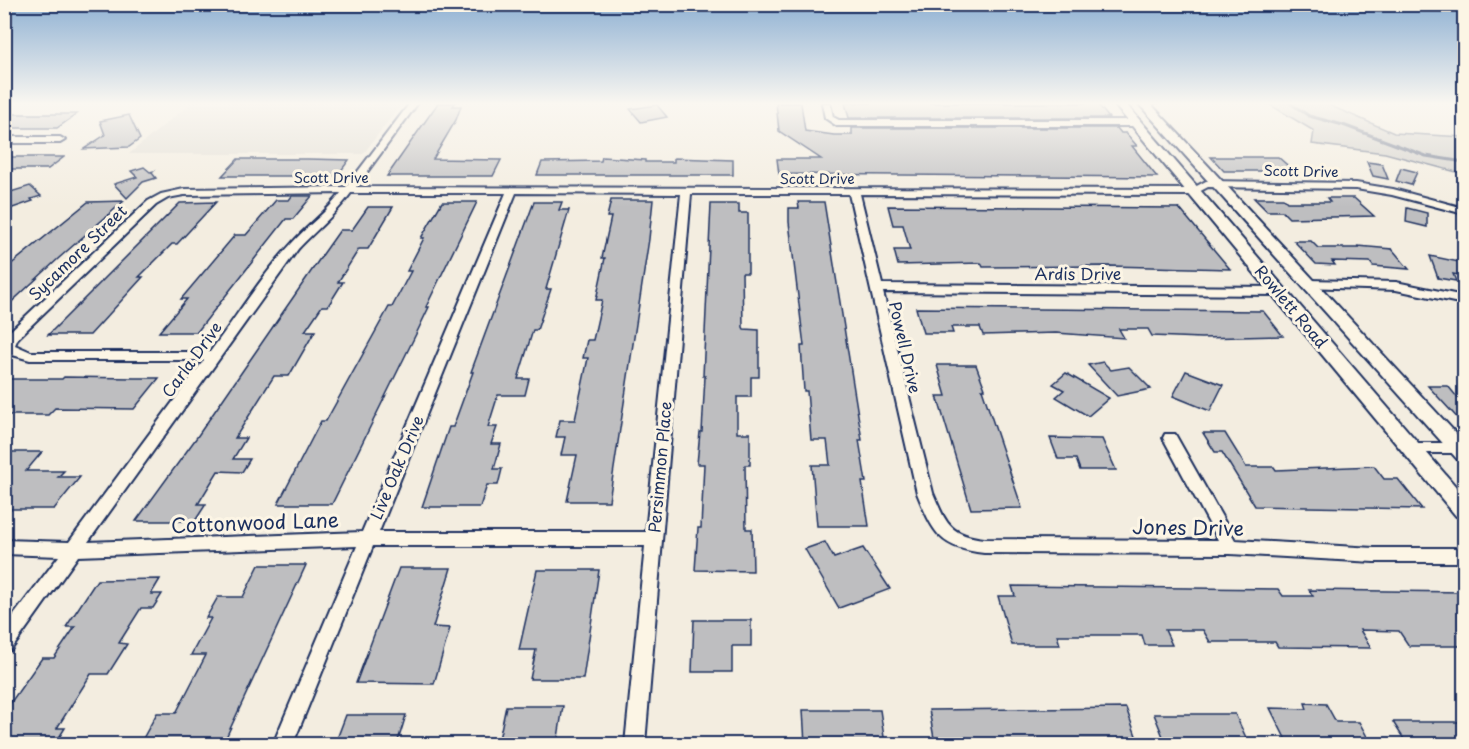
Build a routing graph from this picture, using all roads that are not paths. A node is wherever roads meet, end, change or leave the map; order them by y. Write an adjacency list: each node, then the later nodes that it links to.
1 (387, 138): 7 (street, Carla Drive)
2 (1148, 138): 11 (main road, Rowlett Road)
3 (1176, 138): 6 (main road, Rowlett Road)
4 (4, 140): 5 (street)
5 (60, 141)
6 (1217, 184): 11 (street, Scott Drive); 13 (street, Scott Drive); 14 (main road, Rowlett Road)
7 (348, 190): 8 (street, Scott Drive); 12 (street, Scott Drive); 18 (street, Carla Drive)
8 (512, 191): 9 (street, Scott Drive); 24 (street, Live Oak Drive)
9 (686, 191): 10 (street, Scott Drive); 25 (street, Persimmon Place)
10 (854, 192): 11 (street, Scott Drive); 15 (street, Powell Drive)
11 (1193, 192): 16 (main road, Rowlett Road)
12 (165, 196): 18 (street, Sycamore Street)
13 (1464, 211)
14 (1309, 284): 17 (street); 21 (main road, Rowlett Road)
15 (876, 288): 16 (street, Ardis Drive); 22 (street, Powell Drive)
16 (1280, 291): 20 (main road, Rowlett Road)
17 (1464, 300)
18 (213, 356): 28 (street, Carla Drive)
19 (1170, 438): 27 (street)
20 (1412, 448): 21 (street); 23 (main road, Rowlett Road)
21 (1463, 450)
22 (931, 508): 27 (street, Jones Drive)
23 (1464, 510)
24 (366, 539): 25 (street, Cottonwood Lane); 28 (street, Cottonwood Lane); 31 (street, Live Oak Drive)
25 (652, 539): 32 (street, Persimmon Place)
26 (4, 547): 28 (street, Cottonwood Lane)
27 (1230, 547): 29 (street, Jones Drive)
28 (75, 549): 30 (street, Carla Drive)
29 (1464, 555)
30 (4, 644)
31 (283, 744)
32 (634, 744)

